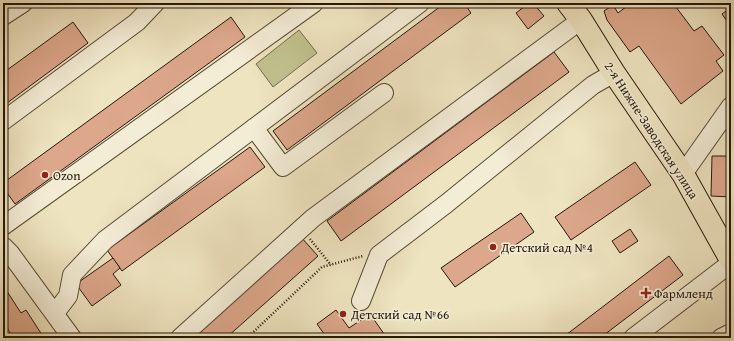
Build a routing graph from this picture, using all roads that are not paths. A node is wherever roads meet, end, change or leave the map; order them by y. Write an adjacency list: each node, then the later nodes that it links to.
1 (23, 3): 6 (street)
2 (155, 3): 11 (street)
3 (314, 3): 14 (street)
4 (420, 3): 12 (street)
5 (568, 3): 7 (main road, 2-я Нижне-Заводская улица)
6 (3, 16)
7 (581, 20): 8 (main road, 2-я Нижне-Заводская улица); 21 (street)
8 (614, 73): 13 (main road, 2-я Нижне-Заводская улица); 17 (street)
9 (384, 93): 12 (street)
10 (731, 106): 13 (street)
11 (3, 121)
12 (254, 128): 18 (street)
13 (683, 174): 16 (main road, 2-я Нижне-Заводская улица)
14 (3, 226)
15 (3, 246): 18 (street)
16 (731, 262): 22 (street)
17 (361, 301)
18 (55, 313): 20 (street)
19 (731, 333): 23 (street)
20 (72, 338)
21 (180, 338)
22 (633, 338)
23 (721, 338)

